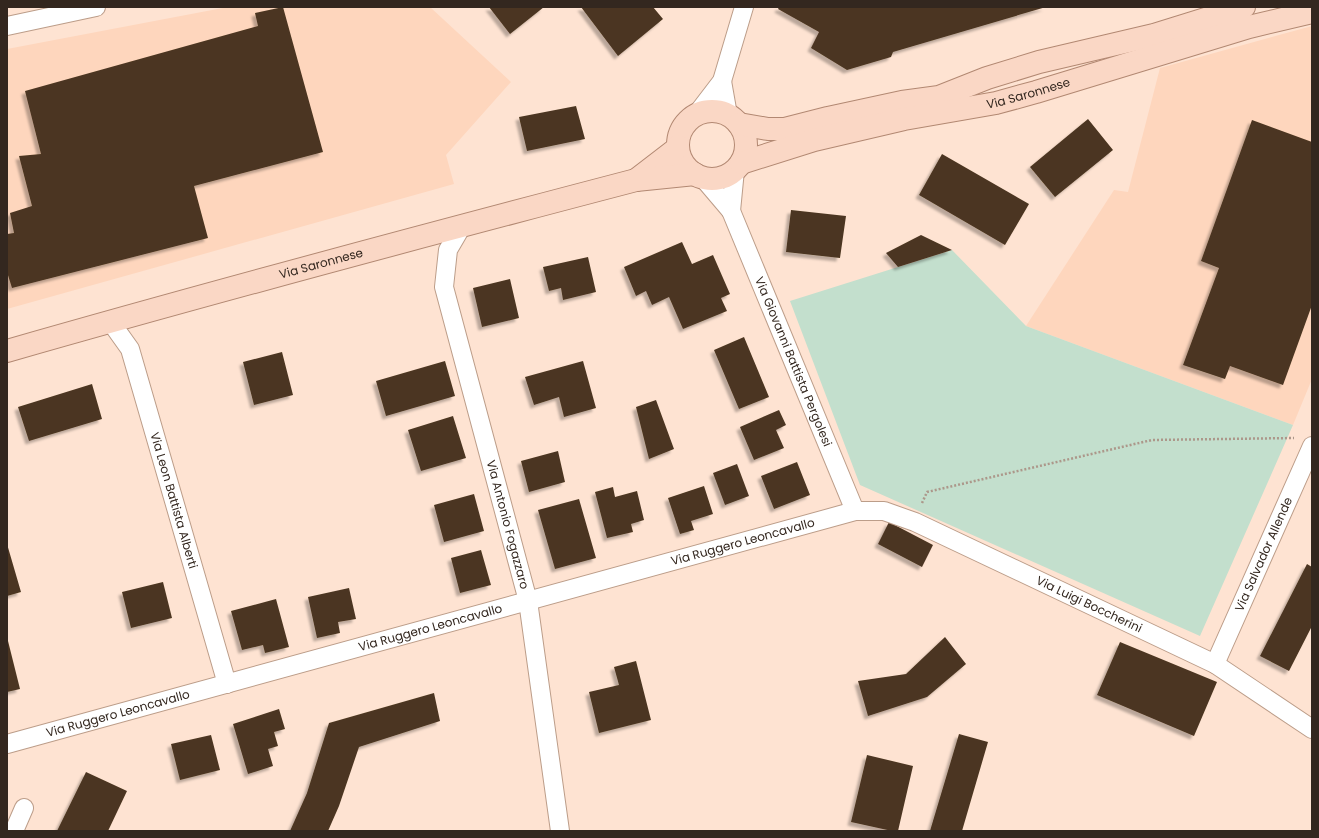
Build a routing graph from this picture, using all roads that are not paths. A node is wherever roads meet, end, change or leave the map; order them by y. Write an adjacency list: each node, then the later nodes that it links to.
1 (96, 7): 5 (street)
2 (1244, 7): 8 (main road, Via Saronnese)
3 (740, 10): 6 (street)
4 (1312, 12): 10 (main road, Via Saronnese)
5 (7, 26)
6 (722, 82): 7 (street); 8 (street)
7 (696, 115): 8 (main road, Via Saronnese); 9 (main road)
8 (733, 119): 10 (main road)
9 (678, 146): 11 (main road); 12 (main road, Via Saronnese)
10 (738, 167): 11 (main road, Via Saronnese); 13 (street, Via Giovanni Battista Pergolesi)
11 (699, 176): 12 (main road, Via Saronnese); 13 (street, Via Giovanni Battista Pergolesi)
12 (636, 180): 14 (main road, Via Saronnese)
13 (731, 211): 18 (street, Via Giovanni Battista Pergolesi)
14 (462, 226): 15 (main road, Via Saronnese); 19 (street, Via Antonio Fogazzaro)
15 (110, 321): 16 (main road, Via Saronnese); 21 (street, Via Leon Battista Alberti)
16 (7, 351)
17 (1312, 446): 20 (street, Via Salvador Allende)
18 (855, 512): 19 (street, Via Ruggero Leoncavallo); 20 (street, Via Luigi Boccherini)
19 (528, 601): 21 (street, Via Ruggero Leoncavallo); 26 (street, Via Antonio Fogazzaro)
20 (1215, 664): 22 (street, Via Luigi Boccherini)
21 (227, 684): 23 (street, Via Ruggero Leoncavallo)
22 (1312, 729)
23 (7, 744)
24 (24, 808): 25 (street)
25 (14, 831)
26 (560, 831)

